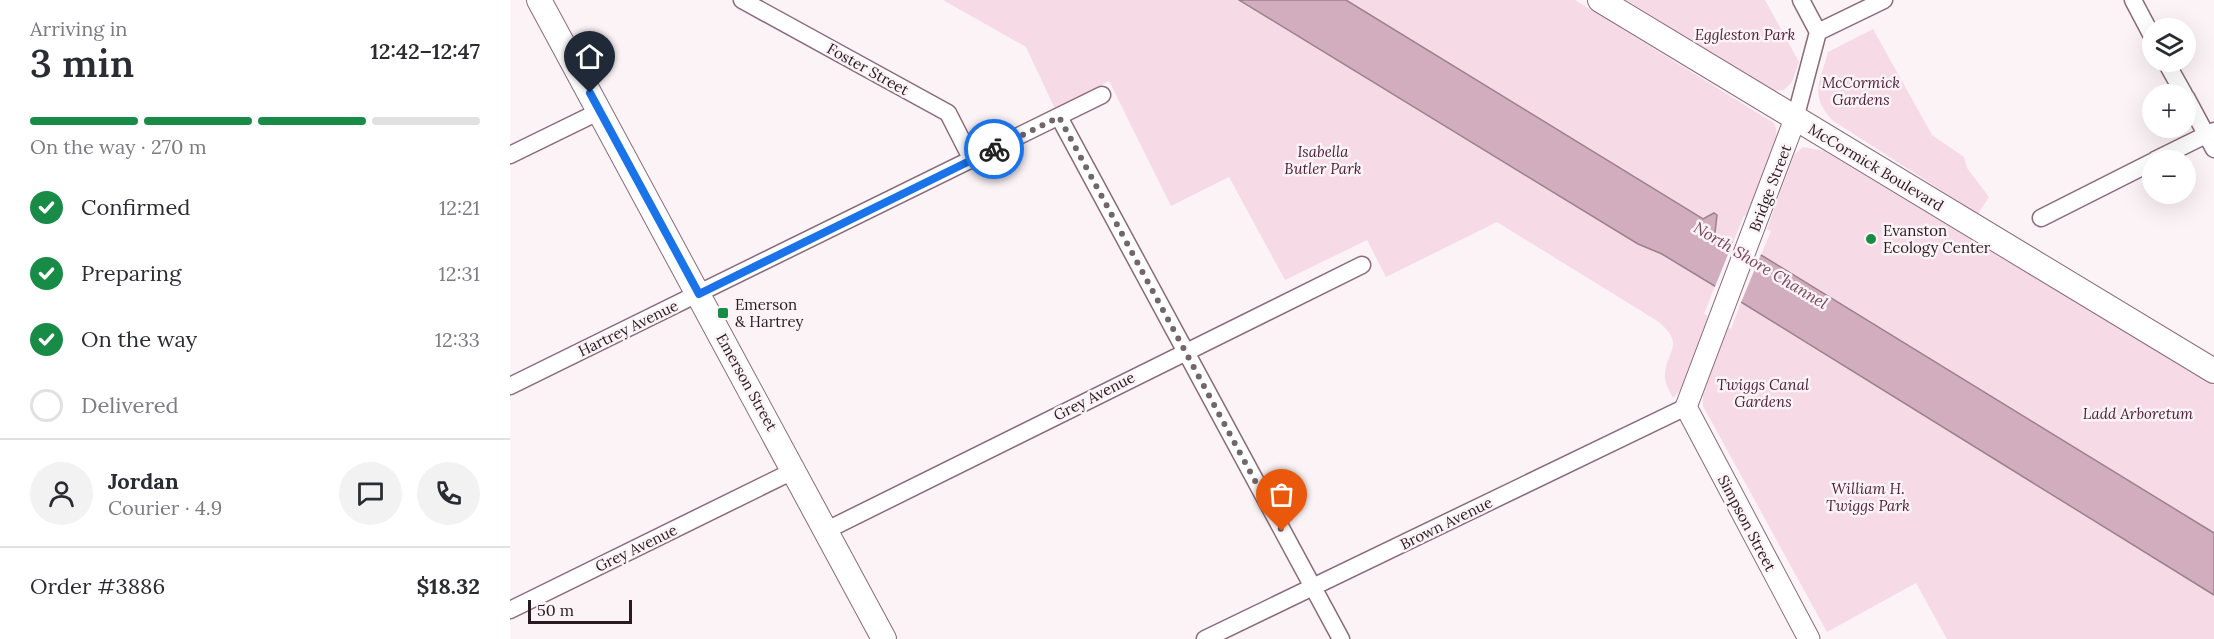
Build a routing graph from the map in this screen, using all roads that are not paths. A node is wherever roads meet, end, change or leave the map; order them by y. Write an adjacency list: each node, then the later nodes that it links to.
1 (539, 0): 10 (main road, Emerson Street)
2 (742, 0): 17 (street, Foster Street)
3 (1600, 0): 13 (main road, McCormick Boulevard)
4 (1801, 0): 8 (street)
5 (1884, 0): 8 (street)
6 (2133, 0): 7 (street)
7 (2142, 18)
8 (1818, 32): 13 (street, Bridge Street)
9 (1102, 95): 12 (street, Hartrey Avenue)
10 (600, 111): 16 (street); 21 (main road, Emerson Street)
11 (2196, 114): 14 (street)
12 (1059, 117): 17 (street, Hartrey Avenue); 22 (street)
13 (1795, 119): 23 (main road, McCormick Boulevard); 25 (street, Bridge Street)
14 (2211, 139): 15 (street)
15 (2182, 150)
16 (510, 155)
17 (972, 160): 21 (street, Hartrey Avenue)
18 (2142, 167): 19 (street)
19 (2041, 218)
20 (1362, 265): 22 (street, Grey Avenue)
21 (699, 294): 24 (street, Hartrey Avenue); 26 (main road, Emerson Street)
22 (1184, 351): 27 (street, Grey Avenue); 28 (street)
23 (2214, 371)
24 (510, 386)
25 (1686, 407): 28 (street, Brown Avenue); 33 (street, Simpson Street)
26 (795, 470): 27 (main road, Emerson Street); 29 (street, Grey Avenue)
27 (827, 530): 30 (main road, Emerson Street)
28 (1313, 587): 31 (street, Brown Avenue); 32 (street)
29 (510, 610)
30 (884, 639)
31 (1205, 639)
32 (1341, 639)
33 (1808, 639)

